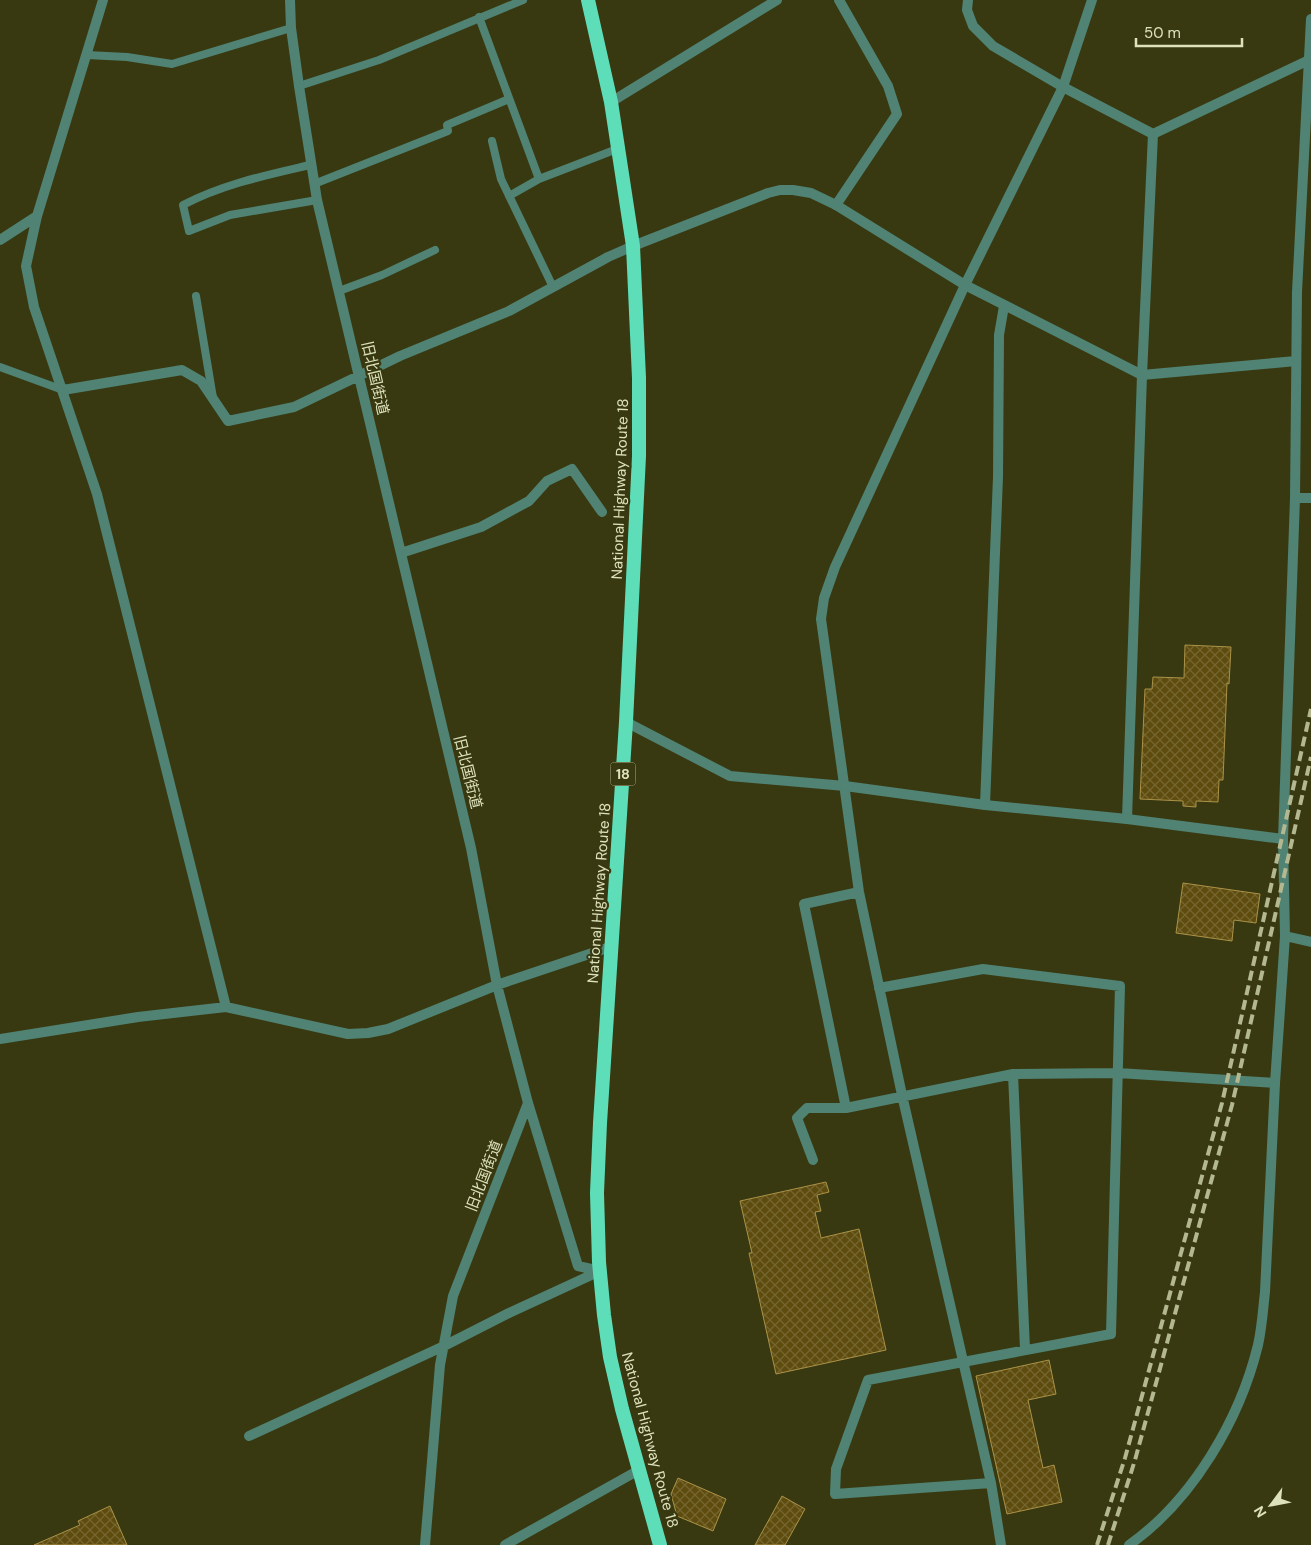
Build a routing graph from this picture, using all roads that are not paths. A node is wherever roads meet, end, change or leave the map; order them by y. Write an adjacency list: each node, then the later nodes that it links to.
1 (103, 0): 12 (street)
2 (290, 0): 11 (street, 旧北国街道)
3 (523, 0): 9 (lane)
4 (588, 0): 17 (highway, National Highway Route 18 / 18)
5 (777, 0): 17 (street)
6 (839, 0): 26 (street)
7 (968, 0): 15 (street)
8 (1092, 0): 15 (street)
9 (478, 18): 14 (lane); 16 (lane)
10 (1311, 19): 13 (street)
11 (291, 28): 12 (lane); 14 (street, 旧北国街道)
12 (87, 55): 27 (street)
13 (1309, 60): 18 (street); 36 (street)
14 (299, 86): 21 (street, 旧北国街道)
15 (1063, 87): 18 (street); 31 (street)
16 (509, 99): 22 (lane); 23 (lane)
17 (611, 102): 20 (highway, National Highway Route 18 / 18)
18 (1153, 134): 38 (street)
19 (492, 141): 24 (lane)
20 (617, 148): 22 (lane); 29 (highway, National Highway Route 18 / 18)
21 (310, 165): 23 (street, 旧北国街道); 25 (lane)
22 (539, 179): 24 (lane)
23 (314, 184): 25 (street, 旧北国街道)
24 (508, 196): 32 (lane)
25 (317, 200): 33 (street, 旧北国街道)
26 (836, 205): 29 (street); 31 (street)
27 (37, 216): 28 (street); 40 (street)
28 (0, 240)
29 (633, 246): 32 (street); 46 (highway, National Highway Route 18 / 18)
30 (435, 250): 33 (lane)
31 (964, 285): 35 (street); 47 (street)
32 (553, 287): 39 (street)
33 (339, 291): 39 (street, 旧北国街道)
34 (196, 296): 41 (lane)
35 (1004, 306): 38 (street); 48 (street)
36 (1296, 361): 38 (street); 42 (street)
37 (0, 367): 40 (lane)
38 (1142, 375): 49 (street)
39 (360, 376): 41 (street); 45 (street, 旧北国街道)
40 (63, 390): 41 (street); 57 (street)
41 (214, 400)
42 (1295, 498): 43 (street); 50 (street)
43 (1311, 498)
44 (602, 512): 45 (street)
45 (401, 553): 55 (street, 旧北国街道)
46 (626, 722): 47 (street); 54 (highway, National Highway Route 18 / 18)
47 (845, 786): 48 (street); 51 (street)
48 (985, 805): 49 (street)
49 (1127, 818): 50 (street)
50 (1284, 839): 52 (street)
51 (859, 892): 56 (street); 64 (street)
52 (1285, 936): 53 (street); 61 (street)
53 (1311, 942)
54 (613, 946): 55 (street); 66 (highway, National Highway Route 18 / 18)
55 (497, 985): 57 (street); 63 (street, 旧北国街道)
56 (879, 988): 59 (street); 62 (street)
57 (226, 1007): 58 (street)
58 (0, 1039)
59 (1118, 1073): 60 (street); 61 (street); 68 (street)
60 (1013, 1074): 62 (street); 68 (street)
61 (1275, 1083): 77 (street)
62 (902, 1095): 64 (street); 69 (street)
63 (528, 1103): 66 (street); 67 (street, 旧北国街道)
64 (846, 1108): 65 (street)
65 (813, 1160)
66 (600, 1271): 67 (street); 71 (highway, National Highway Route 18 / 18)
67 (444, 1346): 70 (street); 73 (street, 旧北国街道)
68 (1025, 1349): 69 (street)
69 (964, 1362): 72 (street); 72 (street)
70 (249, 1436)
71 (639, 1470): 74 (street); 75 (highway, National Highway Route 18 / 18)
72 (991, 1483): 76 (street)
73 (425, 1545)
74 (505, 1545)
75 (660, 1545)
76 (1001, 1545)
77 (1129, 1545)

